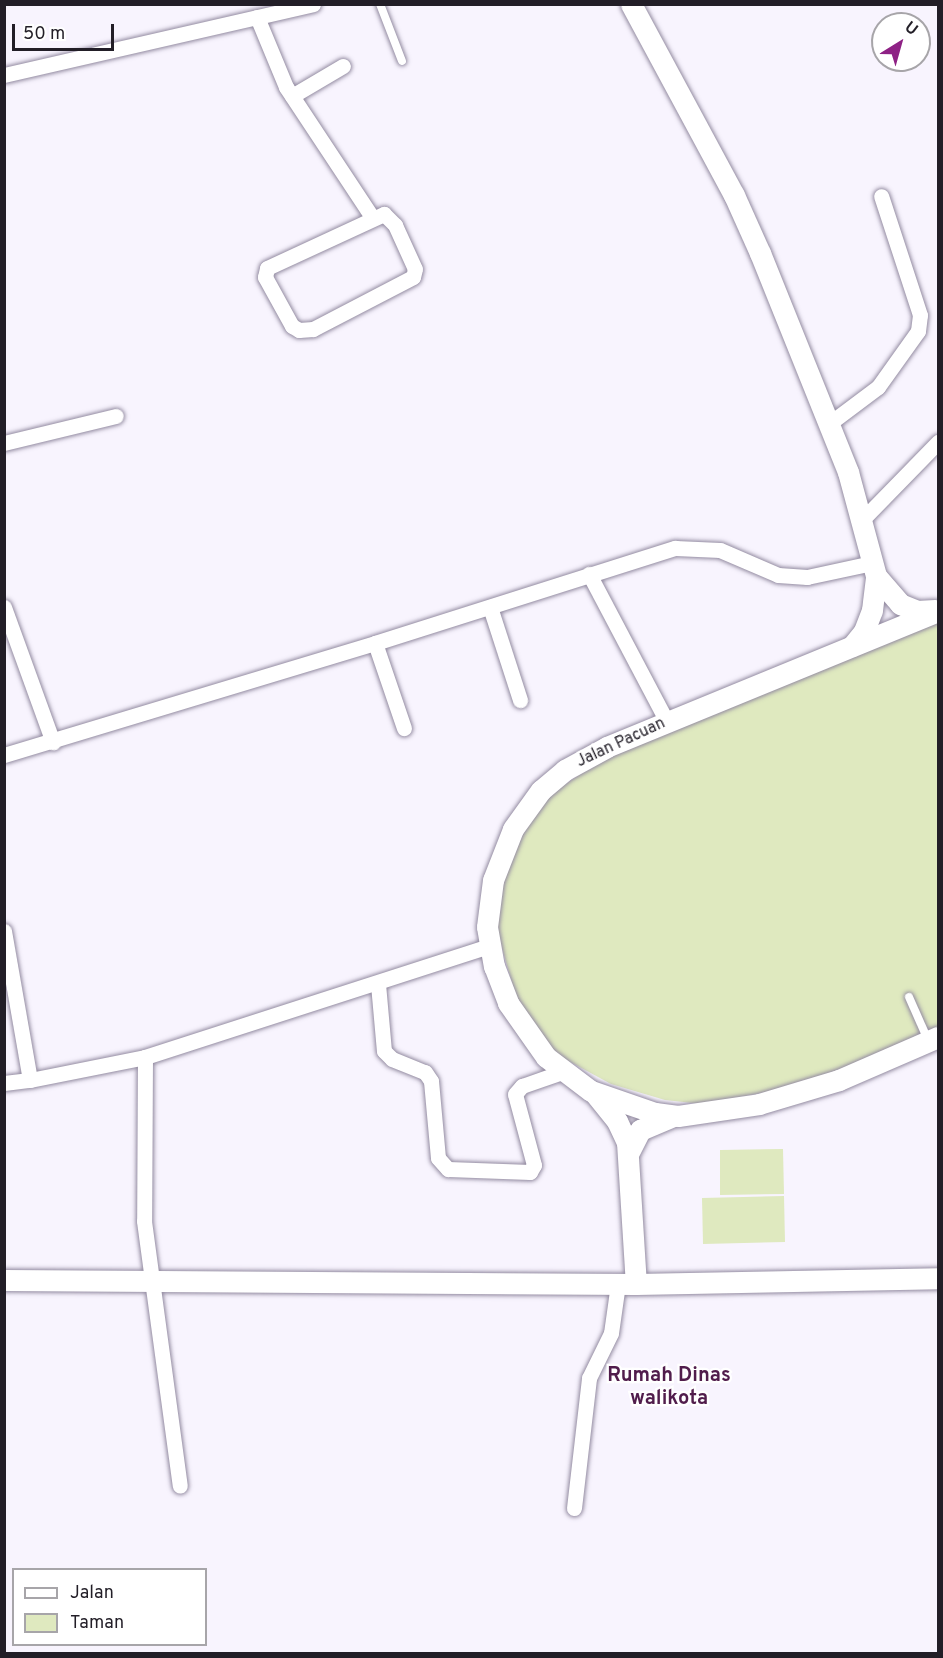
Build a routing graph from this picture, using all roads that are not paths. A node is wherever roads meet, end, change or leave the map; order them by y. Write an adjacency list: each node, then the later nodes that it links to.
1 (313, 4): 4 (street)
2 (380, 4): 5 (lane)
3 (631, 4): 12 (street)
4 (257, 17): 7 (street); 8 (street)
5 (402, 61)
6 (343, 66): 8 (street)
7 (4, 75)
8 (292, 96): 10 (street)
9 (881, 196): 12 (street)
10 (372, 217): 10 (street)
11 (116, 416): 14 (street)
12 (830, 423): 15 (street)
13 (939, 442): 15 (street)
14 (4, 443)
15 (860, 522): 16 (street)
16 (874, 570): 17 (street); 20 (street); 22 (street)
17 (589, 574): 18 (street); 24 (street)
18 (490, 607): 21 (street); 23 (street)
19 (4, 608): 26 (street)
20 (939, 610): 22 (street, Jalan Pacuan)
21 (375, 644): 25 (street); 26 (street)
22 (850, 648): 24 (street, Jalan Pacuan)
23 (520, 700)
24 (667, 722): 29 (street, Jalan Pacuan)
25 (404, 728)
26 (53, 742): 27 (street)
27 (4, 755)
28 (4, 931): 35 (street)
29 (489, 946): 30 (street); 34 (street, Jalan Pacuan)
30 (378, 984): 33 (street); 34 (street)
31 (909, 997): 32 (lane)
32 (929, 1045): 38 (street, Jalan Pacuan)
33 (145, 1057): 35 (street); 42 (street)
34 (562, 1072): 37 (street, Jalan Pacuan)
35 (30, 1080): 36 (street)
36 (4, 1083)
37 (591, 1091): 38 (street, Jalan Pacuan); 39 (street)
38 (678, 1116): 39 (street)
39 (629, 1152): 43 (street)
40 (939, 1278): 43 (street)
41 (4, 1280): 42 (street)
42 (153, 1282): 43 (street); 44 (street)
43 (627, 1284): 45 (street)
44 (180, 1486)
45 (574, 1508)

